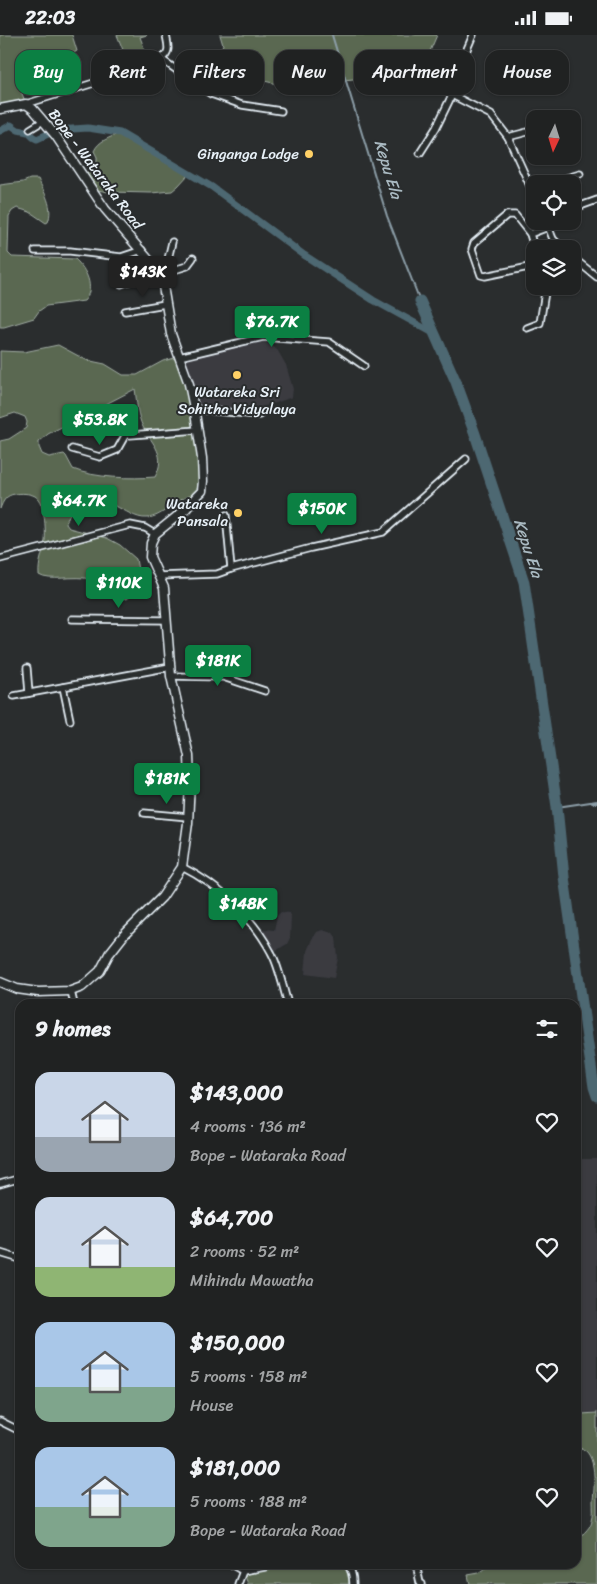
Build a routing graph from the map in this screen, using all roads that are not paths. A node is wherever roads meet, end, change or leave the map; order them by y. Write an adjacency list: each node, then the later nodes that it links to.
1 (166, 35): 4 (street)
2 (473, 35): 3 (street)
3 (467, 50)
4 (165, 56)
5 (165, 62): 10 (street)
6 (91, 84): 8 (street)
7 (452, 95): 14 (street); 15 (street)
8 (26, 104): 9 (street, Bope - Wataraka Road); 11 (street, Bope - Wataraka Road)
9 (0, 109)
10 (281, 111)
11 (44, 121): 12 (street); 25 (street, Bope - Wataraka Road)
12 (30, 129)
13 (526, 132): 14 (street)
14 (508, 137): 18 (street)
15 (420, 153)
16 (580, 174): 17 (street)
17 (577, 175)
18 (526, 177)
19 (597, 200): 20 (street)
20 (581, 206)
21 (537, 230): 22 (street)
22 (530, 234): 23 (street); 29 (street)
23 (532, 240)
24 (172, 242): 30 (street)
25 (142, 250): 26 (street); 30 (street, Bope - Wataraka Road)
26 (35, 251)
27 (193, 258): 30 (street)
28 (581, 264): 31 (street)
29 (526, 268)
30 (160, 272): 32 (street); 34 (street)
31 (597, 277)
32 (120, 284)
33 (545, 295): 36 (street)
34 (165, 305): 35 (street); 37 (street)
35 (125, 311)
36 (527, 328)
37 (180, 357): 38 (street); 39 (street)
38 (364, 366)
39 (194, 409): 40 (street); 42 (street)
40 (259, 415)
41 (116, 427): 43 (street)
42 (198, 430): 43 (street); 47 (street)
43 (126, 434): 44 (street)
44 (72, 449)
45 (466, 459): 49 (street)
46 (226, 515): 49 (street)
47 (155, 534): 48 (street); 50 (street)
48 (0, 559)
49 (231, 569): 50 (street)
50 (158, 576): 52 (street)
51 (72, 619): 52 (street)
52 (166, 619): 53 (street)
53 (170, 667): 55 (street); 56 (street)
54 (27, 668): 58 (street)
55 (171, 676): 57 (street); 62 (street)
56 (63, 687): 58 (street); 60 (street)
57 (265, 691)
58 (29, 693): 59 (street)
59 (14, 696)
60 (70, 720)
61 (144, 813): 62 (street)
62 (188, 817): 63 (street)
63 (182, 867): 65 (street); 67 (street)
64 (0, 982): 65 (street)
65 (71, 991): 66 (street)
66 (73, 999)
67 (286, 999)
68 (15, 1181): 69 (street)
69 (0, 1184)
70 (0, 1253): 71 (street)
71 (15, 1258)
72 (0, 1421): 73 (street)
73 (15, 1428)
74 (240, 1569): 78 (street)
75 (254, 1569): 78 (street)
76 (351, 1569): 80 (street)
77 (417, 1569): 81 (street)
78 (243, 1571): 79 (street)
79 (238, 1584)
80 (353, 1584)
81 (422, 1584)

